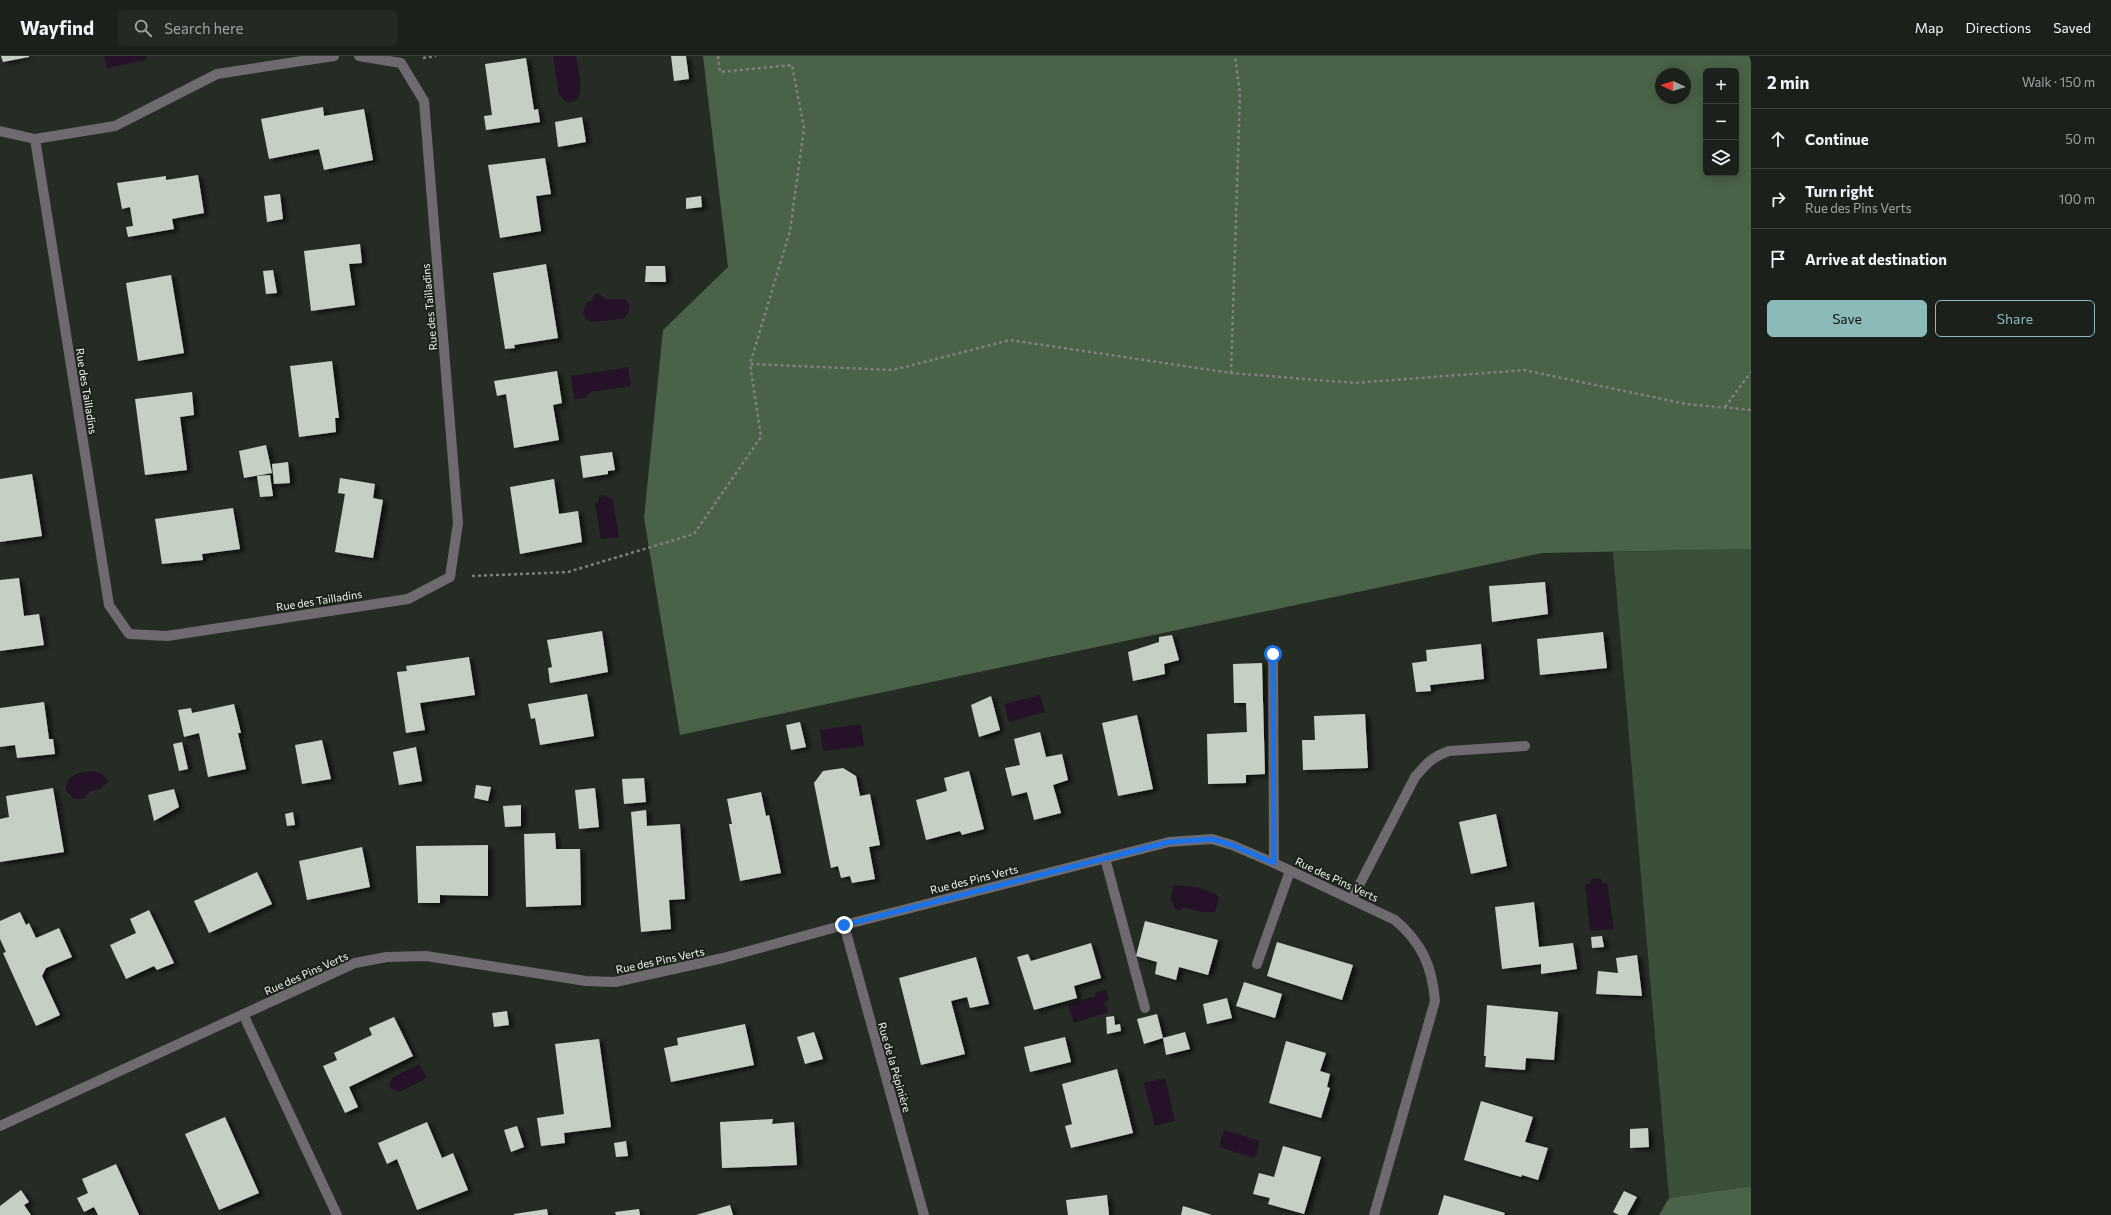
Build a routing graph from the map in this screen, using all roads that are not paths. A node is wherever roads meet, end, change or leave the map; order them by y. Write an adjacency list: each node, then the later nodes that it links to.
1 (334, 56): 4 (street)
2 (359, 56): 4 (street, Rue des Tailladins)
3 (0, 131): 4 (street)
4 (35, 139)
5 (1273, 654): 8 (street)
6 (1525, 746): 10 (street)
7 (1105, 858): 8 (street, Rue des Pins Verts); 11 (street, Rue des Pins Verts); 13 (street)
8 (1274, 863): 9 (street, Rue des Pins Verts)
9 (1290, 871): 10 (street, Rue des Pins Verts); 12 (street)
10 (1352, 899): 18 (street, Rue des Pins Verts)
11 (844, 925): 14 (street, Rue des Pins Verts); 17 (street, Rue de la Pépinière)
12 (1257, 964)
13 (1145, 1008)
14 (243, 1014): 15 (street, Rue des Pins Verts); 16 (street)
15 (0, 1126)
16 (337, 1215)
17 (924, 1215)
18 (1374, 1215)

